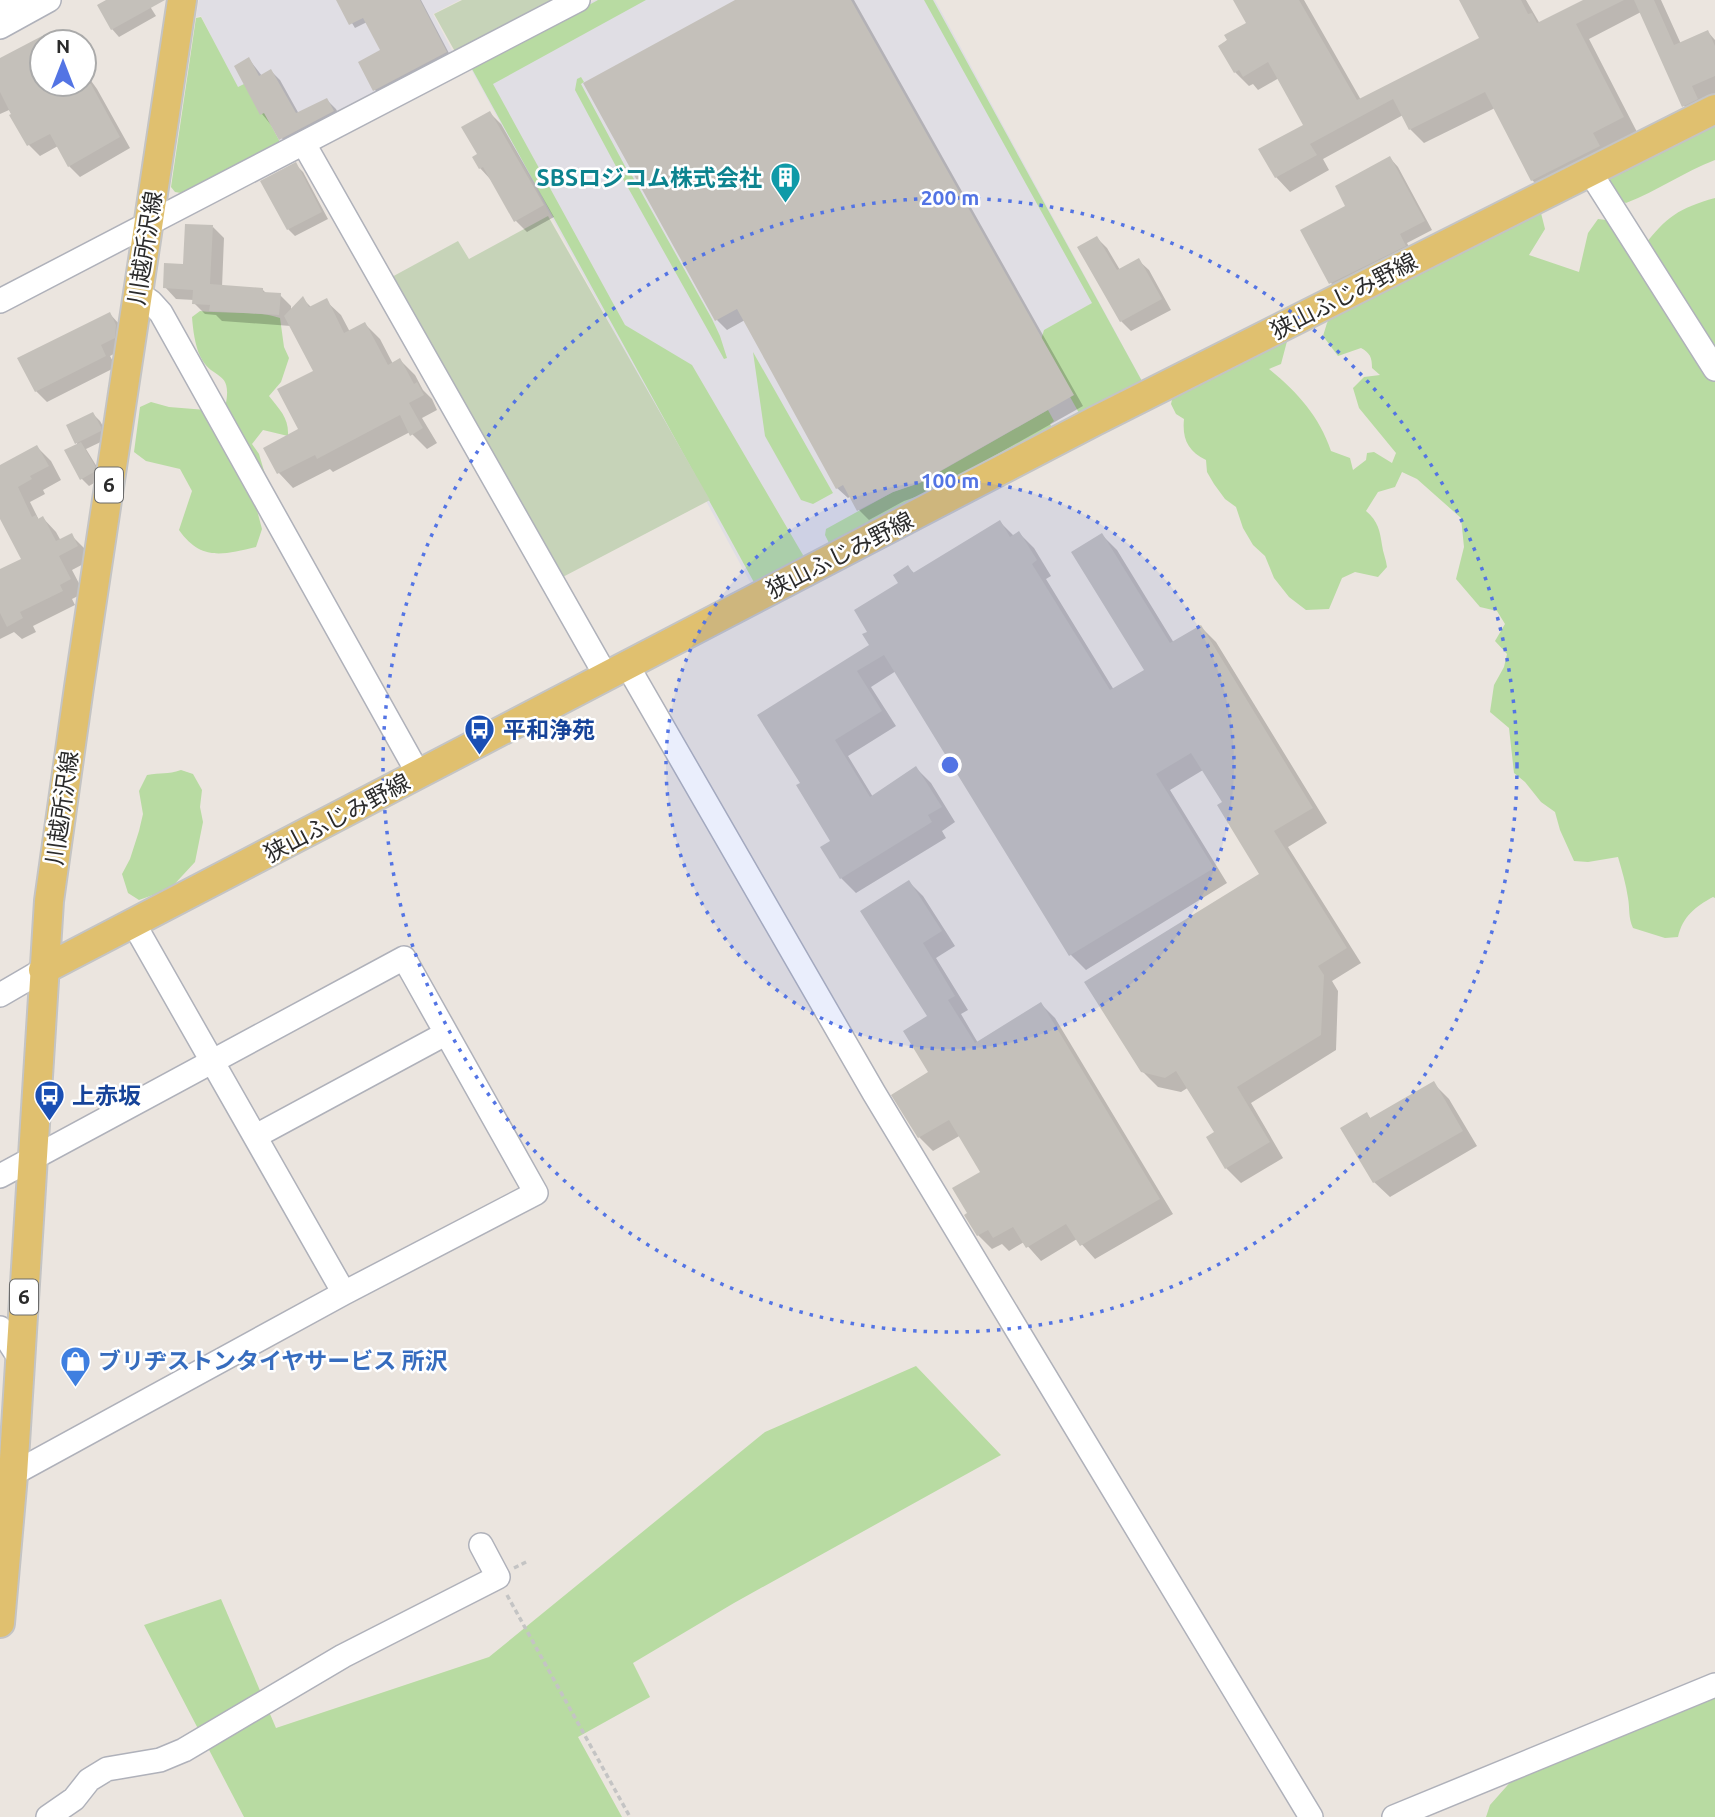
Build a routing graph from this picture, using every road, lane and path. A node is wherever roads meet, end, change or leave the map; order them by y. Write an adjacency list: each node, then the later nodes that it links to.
1 (14, 0): 5 (street)
2 (49, 0): 6 (street)
3 (182, 0): 10 (main road, 川越所沢線 / 6)
4 (578, 0): 8 (street)
5 (0, 7)
6 (0, 27)
7 (1715, 109): 9 (main road, 狭山ふじみ野線)
8 (304, 144): 10 (street); 14 (street)
9 (1590, 172): 13 (street); 14 (main road, 狭山ふじみ野線)
10 (149, 223): 11 (main road, 川越所沢線 / 6); 12 (street)
11 (138, 293): 15 (street); 17 (main road, 川越所沢線 / 6)
12 (0, 301)
13 (1715, 369)
14 (617, 671): 15 (main road, 狭山ふじみ野線); 35 (street)
15 (419, 775): 16 (main road, 狭山ふじみ野線)
16 (134, 924): 17 (main road, 狭山ふじみ野線); 20 (street)
17 (43, 970): 18 (street); 22 (main road, 川越所沢線 / 6)
18 (0, 995)
19 (446, 1034): 20 (street); 21 (street); 24 (street)
20 (212, 1061): 21 (street); 22 (street)
21 (256, 1136): 24 (street)
22 (33, 1159): 23 (street); 26 (main road, 川越所沢線 / 6)
23 (0, 1176)
24 (344, 1293): 27 (street)
25 (0, 1328): 26 (street)
26 (20, 1359): 27 (main road, 川越所沢線 / 6)
27 (6, 1478): 30 (main road, 川越所沢線 / 6)
28 (481, 1545): 29 (street)
29 (498, 1577): 33 (street); 34 (path)
30 (0, 1623)
31 (1715, 1685): 32 (street)
32 (1442, 1809): 36 (street)
33 (48, 1817)
34 (630, 1817)
35 (1311, 1817)
36 (1394, 1817)

